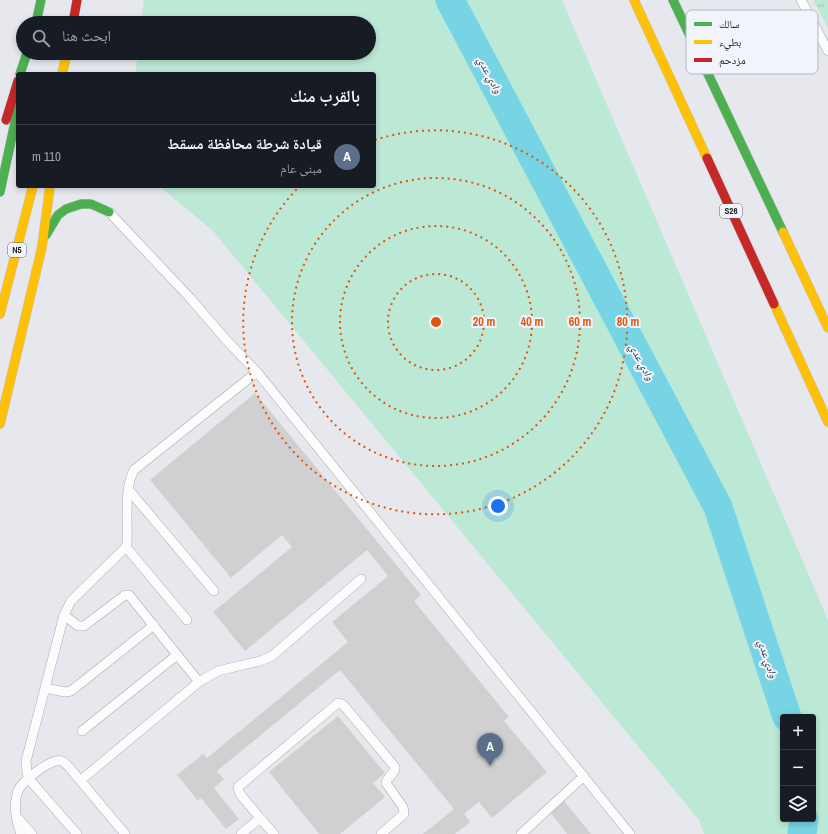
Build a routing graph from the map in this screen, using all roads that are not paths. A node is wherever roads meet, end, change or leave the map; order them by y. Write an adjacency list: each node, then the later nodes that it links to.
1 (41, 0): 7 (highway)
2 (77, 0): 8 (highway)
3 (634, 0): 33 (highway, S26)
4 (673, 0): 9 (highway)
5 (801, 0): 6 (lane)
6 (806, 10)
7 (38, 16)
8 (74, 16)
9 (686, 28)
10 (818, 32): 11 (lane)
11 (828, 51)
12 (25, 60): 16 (highway)
13 (27, 60): 17 (highway)
14 (66, 60): 18 (highway)
15 (68, 60): 19 (highway)
16 (21, 72)
17 (25, 72)
18 (63, 72)
19 (67, 72)
20 (708, 74): 31 (highway)
21 (16, 87): 23 (highway)
22 (16, 117): 26 (highway)
23 (2, 132)
24 (33, 188): 30 (highway, N5)
25 (50, 188): 29 (highway)
26 (0, 192)
27 (94, 194): 28 (highway)
28 (109, 212): 29 (highway); 32 (lane)
29 (43, 242): 34 (highway)
30 (0, 314)
31 (828, 328)
32 (257, 372): 35 (lane); 46 (lane)
33 (828, 422)
34 (0, 424)
35 (128, 489): 36 (lane); 38 (lane)
36 (126, 547): 39 (lane); 40 (lane)
37 (361, 579): 43 (lane)
38 (214, 591)
39 (64, 615): 41 (lane); 44 (lane)
40 (188, 620)
41 (154, 625): 42 (lane); 44 (lane)
42 (177, 655): 43 (lane); 45 (lane)
43 (198, 682): 48 (lane)
44 (45, 688): 47 (lane)
45 (82, 731)
46 (584, 776): 58 (lane); 59 (lane)
47 (29, 778): 48 (lane); 49 (lane); 53 (lane)
48 (81, 780): 54 (lane)
49 (17, 817): 51 (lane); 52 (lane)
50 (260, 818): 55 (lane); 56 (lane); 57 (lane)
51 (21, 834)
52 (32, 834)
53 (76, 834)
54 (126, 834)
55 (241, 834)
56 (274, 834)
57 (381, 834)
58 (521, 834)
59 (630, 834)

